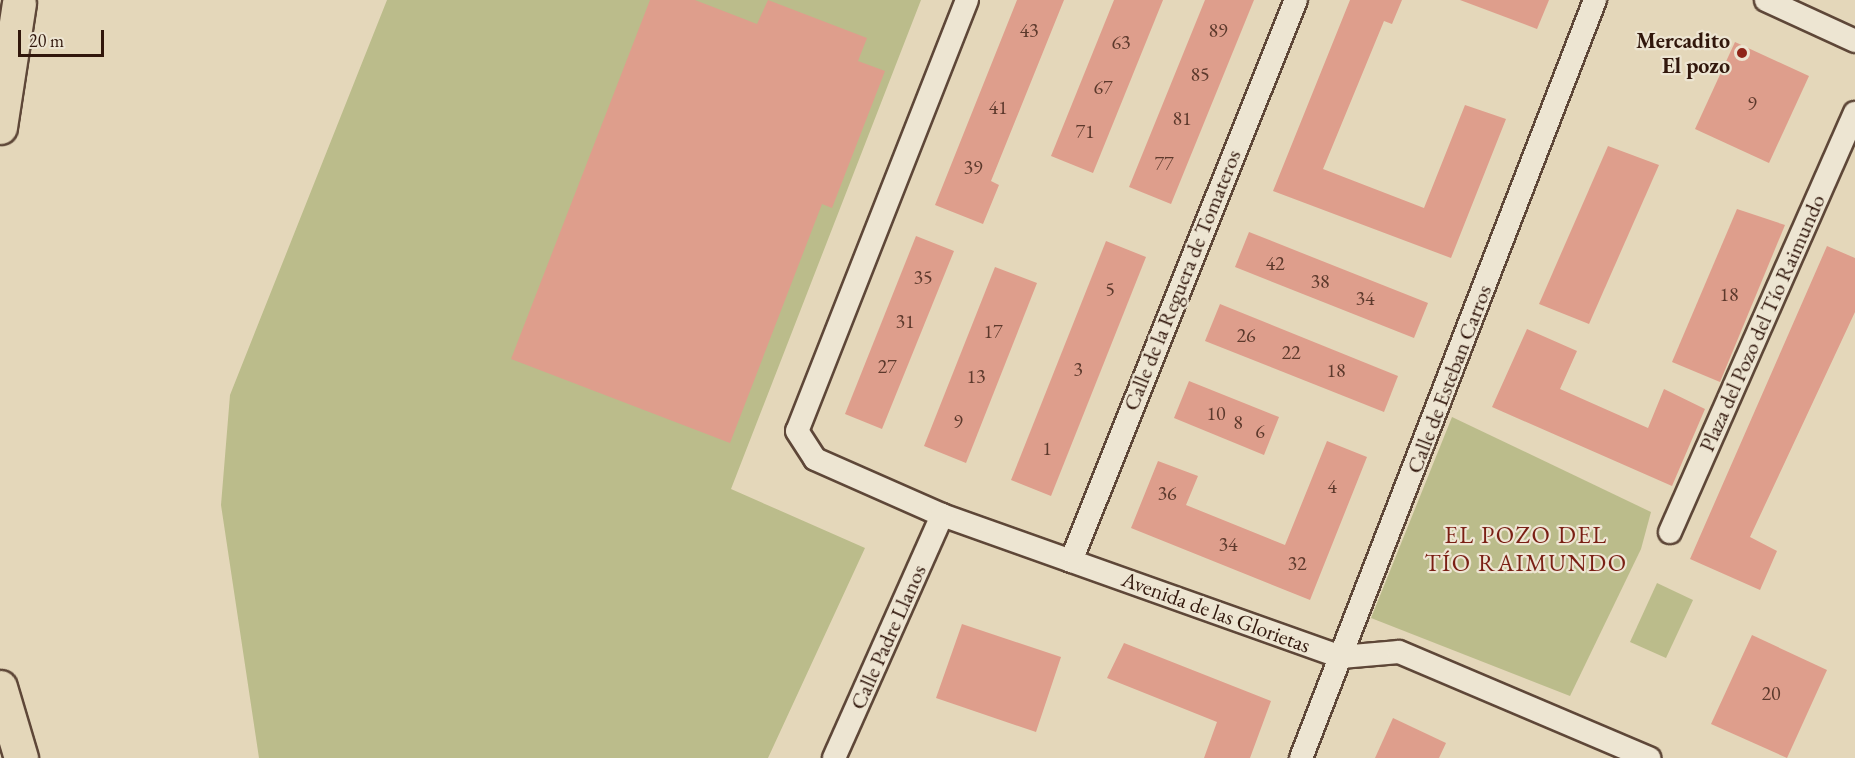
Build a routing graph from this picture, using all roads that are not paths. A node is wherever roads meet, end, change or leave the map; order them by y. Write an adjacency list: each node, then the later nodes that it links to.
1 (967, 0): 10 (street, Avenida de las Glorietas)
2 (1296, 0): 12 (street, Calle de la Reguera de Tomateros)
3 (1595, 0): 13 (street, Calle de Esteban Carros)
4 (1766, 0): 6 (street)
5 (20, 2): 7 (highway); 9 (highway)
6 (1855, 41)
7 (0, 74)
8 (1855, 113): 11 (street, Plaza del Pozo del Tío Raimundo)
9 (0, 127)
10 (942, 515): 12 (street, Avenida de las Glorietas); 16 (street, Calle Padre Llanos)
11 (1670, 532)
12 (1071, 561): 13 (street, Avenida de las Glorietas)
13 (1341, 657): 17 (street, Calle de Esteban Carros); 18 (street, Avenida de las Glorietas)
14 (0, 687): 15 (highway)
15 (21, 758)
16 (834, 758)
17 (1301, 758)
18 (1649, 758)

